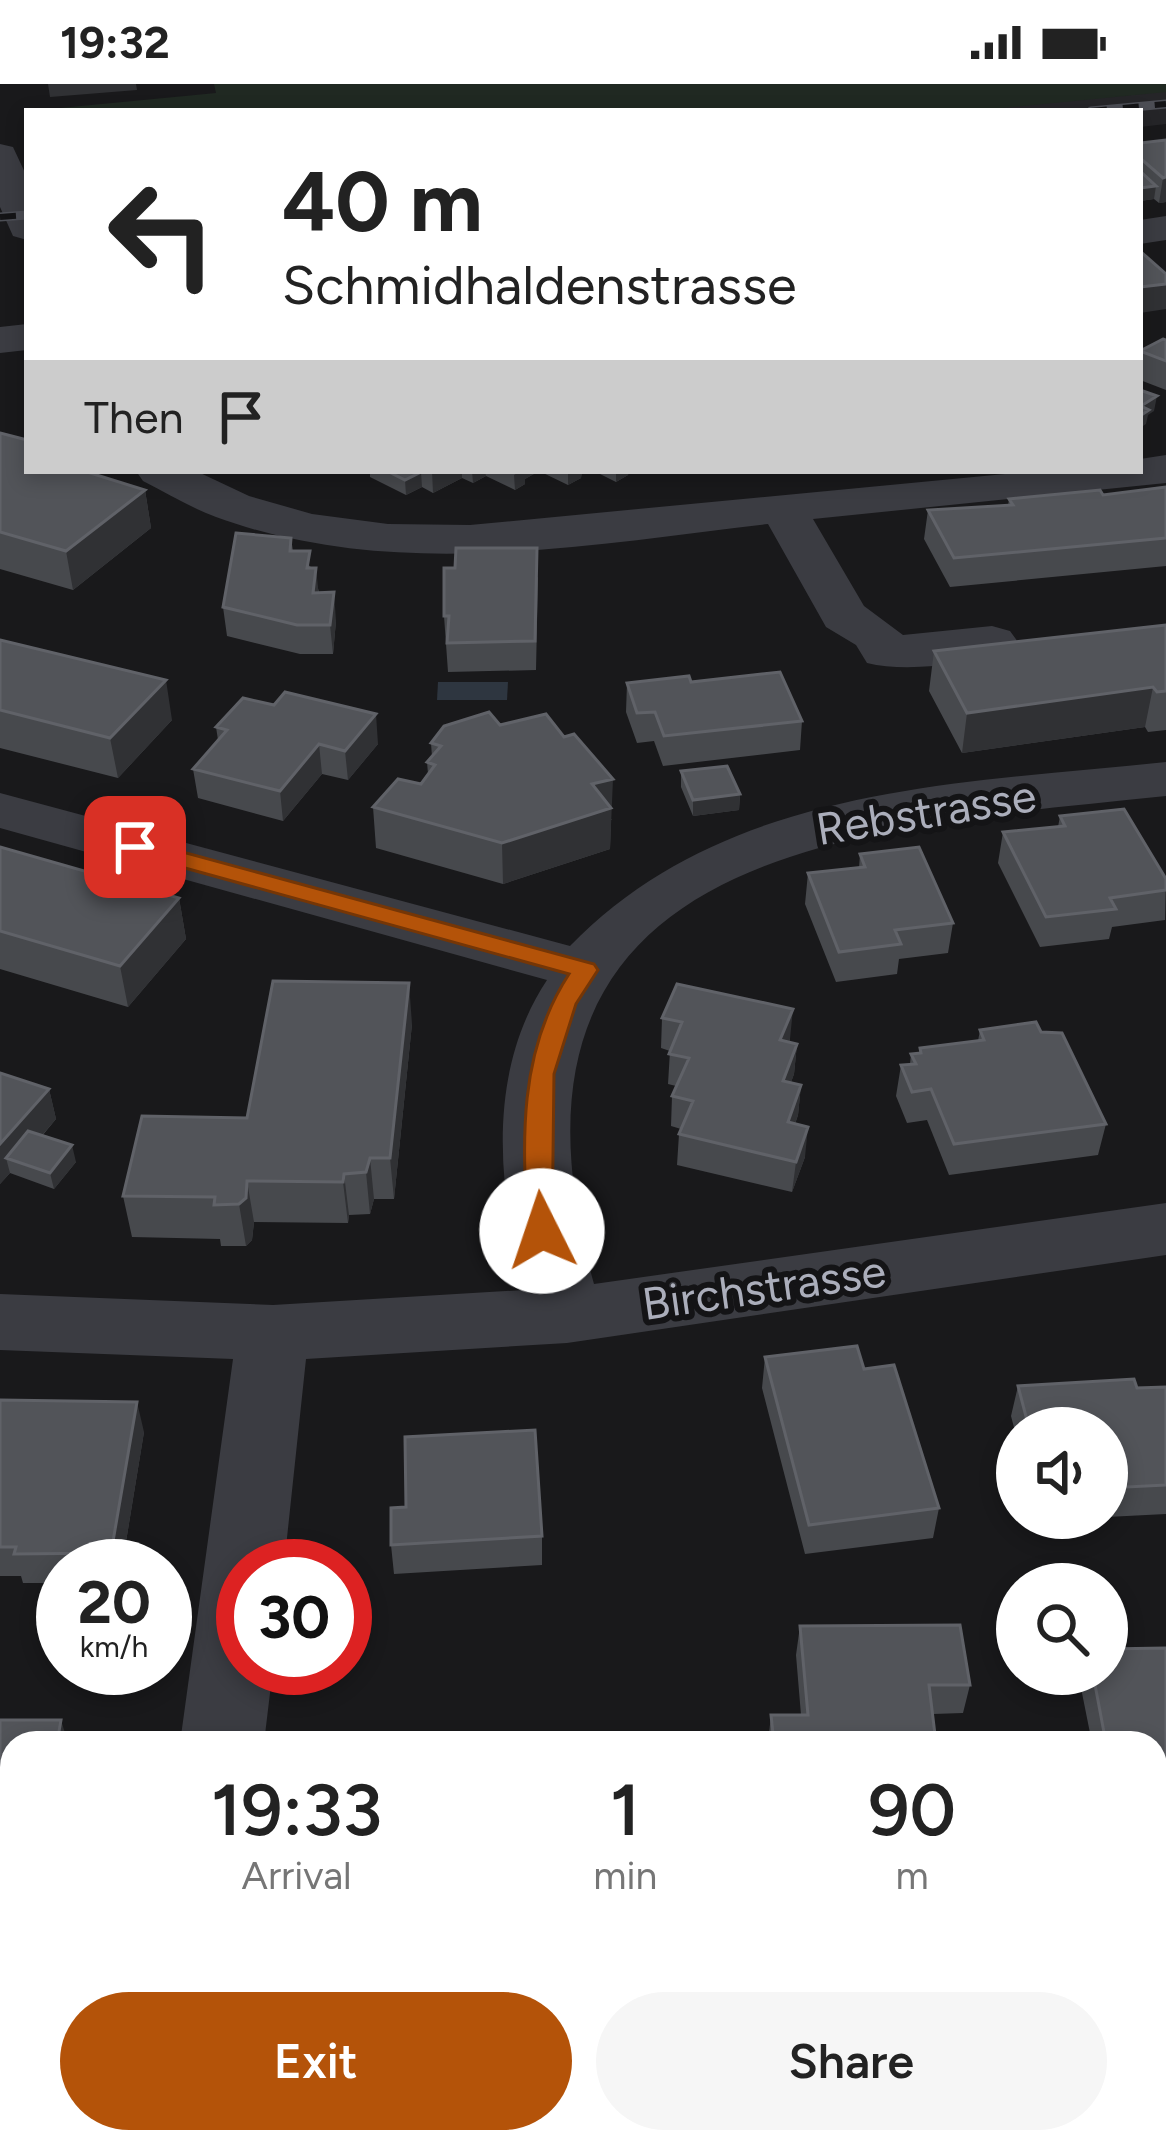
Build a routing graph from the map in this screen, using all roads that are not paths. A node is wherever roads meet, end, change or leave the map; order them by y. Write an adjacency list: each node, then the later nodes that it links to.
1 (0, 155): 2 (street)
2 (24, 220)
3 (164, 474): 5 (street)
4 (1094, 474): 5 (street)
5 (791, 495): 6 (street)
6 (992, 642)
7 (1166, 779): 9 (street, Rebstrasse)
8 (0, 810): 9 (street)
9 (585, 970): 11 (street, Rebstrasse)
10 (1166, 1229): 11 (street, Birchstrasse)
11 (567, 1316): 13 (street, Birchstrasse)
12 (0, 1322): 13 (street, Birchstrasse)
13 (273, 1333): 14 (street)
14 (247, 1539)
15 (228, 1695): 16 (street)
16 (224, 1731)

